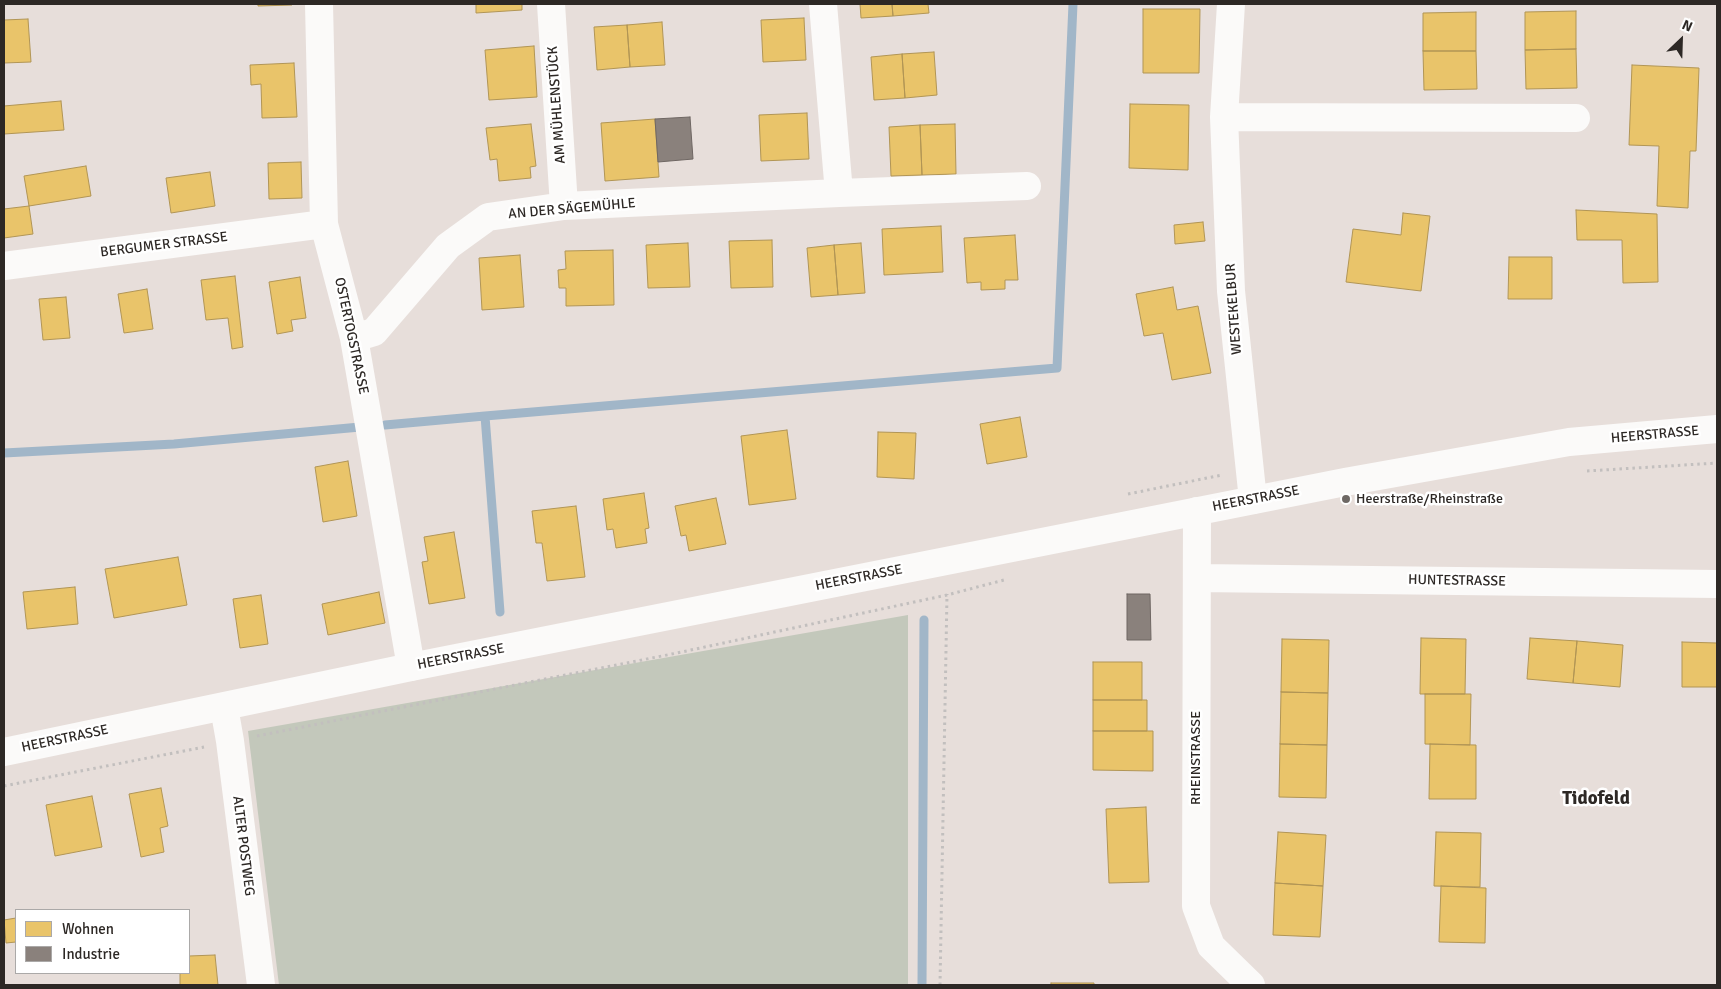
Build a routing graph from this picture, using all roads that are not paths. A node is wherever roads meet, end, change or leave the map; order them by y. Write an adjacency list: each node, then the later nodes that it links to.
1 (319, 4): 10 (street, OSTERTOGSTRASSE)
2 (551, 4): 9 (street, AM MÜHLENSTÜCK)
3 (824, 4): 8 (street)
4 (1231, 4): 5 (street, WESTEKELBUR)
5 (1224, 116): 6 (street); 14 (street, WESTEKELBUR)
6 (1576, 118)
7 (1027, 186): 8 (street, AN DER SÄGEMÜHLE)
8 (839, 193): 9 (street, AN DER SÄGEMÜHLE)
9 (564, 206): 12 (street, AN DER SÄGEMÜHLE)
10 (324, 224): 11 (street, BERGUMER STRASSE); 12 (street, OSTERTOGSTRASSE)
11 (4, 266)
12 (354, 338): 18 (street, OSTERTOGSTRASSE)
13 (1717, 429): 14 (street, HEERSTRASSE)
14 (1254, 500): 15 (street, HEERSTRASSE)
15 (1197, 511): 16 (street, RHEINSTRASSE); 18 (street, HEERSTRASSE)
16 (1197, 578): 17 (street, HUNTESTRASSE); 22 (street, RHEINSTRASSE)
17 (1717, 584)
18 (411, 667): 19 (street, HEERSTRASSE)
19 (224, 707): 20 (street, HEERSTRASSE); 21 (street, ALTER POSTWEG)
20 (4, 752)
21 (261, 985)
22 (1251, 985)

